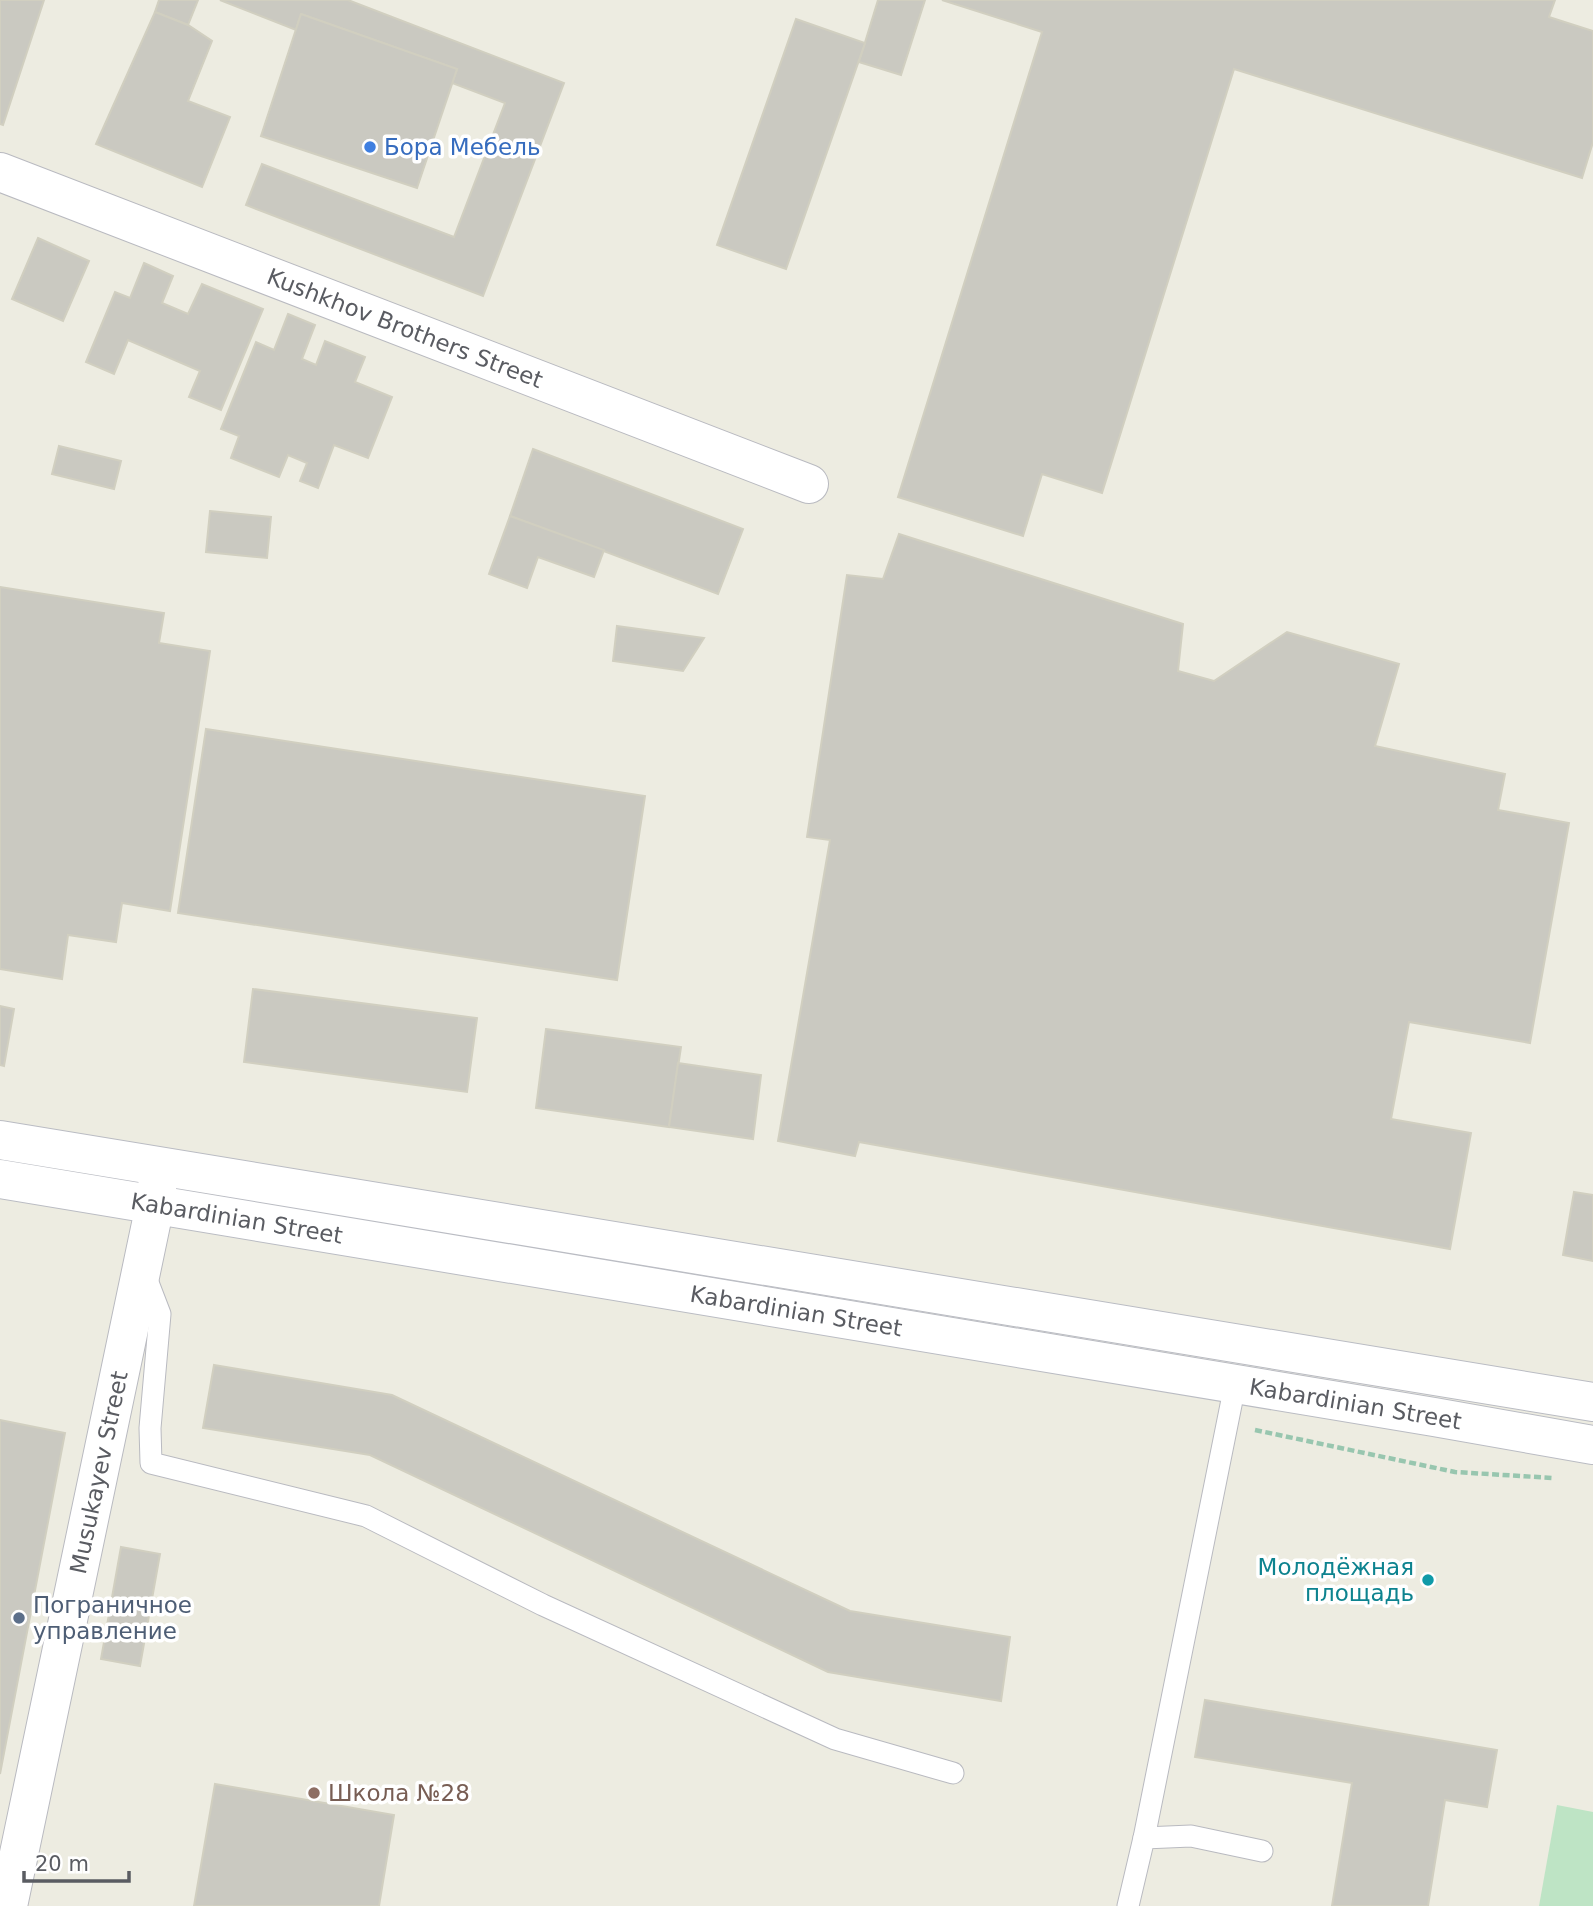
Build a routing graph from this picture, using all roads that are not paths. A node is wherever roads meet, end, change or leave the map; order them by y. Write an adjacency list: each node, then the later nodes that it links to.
1 (0, 172): 2 (main road, Kushkhov Brothers Street)
2 (809, 484)
3 (0, 1140): 4 (main road, Kabardinian Street)
4 (160, 1167): 6 (main road, Musukayev Street); 9 (main road, Kabardinian Street)
5 (0, 1180): 6 (main road, Kabardinian Street)
6 (155, 1205): 7 (main road, Musukayev Street); 8 (main road, Kabardinian Street)
7 (142, 1269): 11 (lane); 14 (main road, Musukayev Street)
8 (1235, 1385): 10 (main road, Kabardinian Street); 12 (lane)
9 (1593, 1402)
10 (1593, 1445)
11 (953, 1773)
12 (1144, 1838): 13 (lane); 15 (lane)
13 (1262, 1851)
14 (8, 1906)
15 (1128, 1906)

